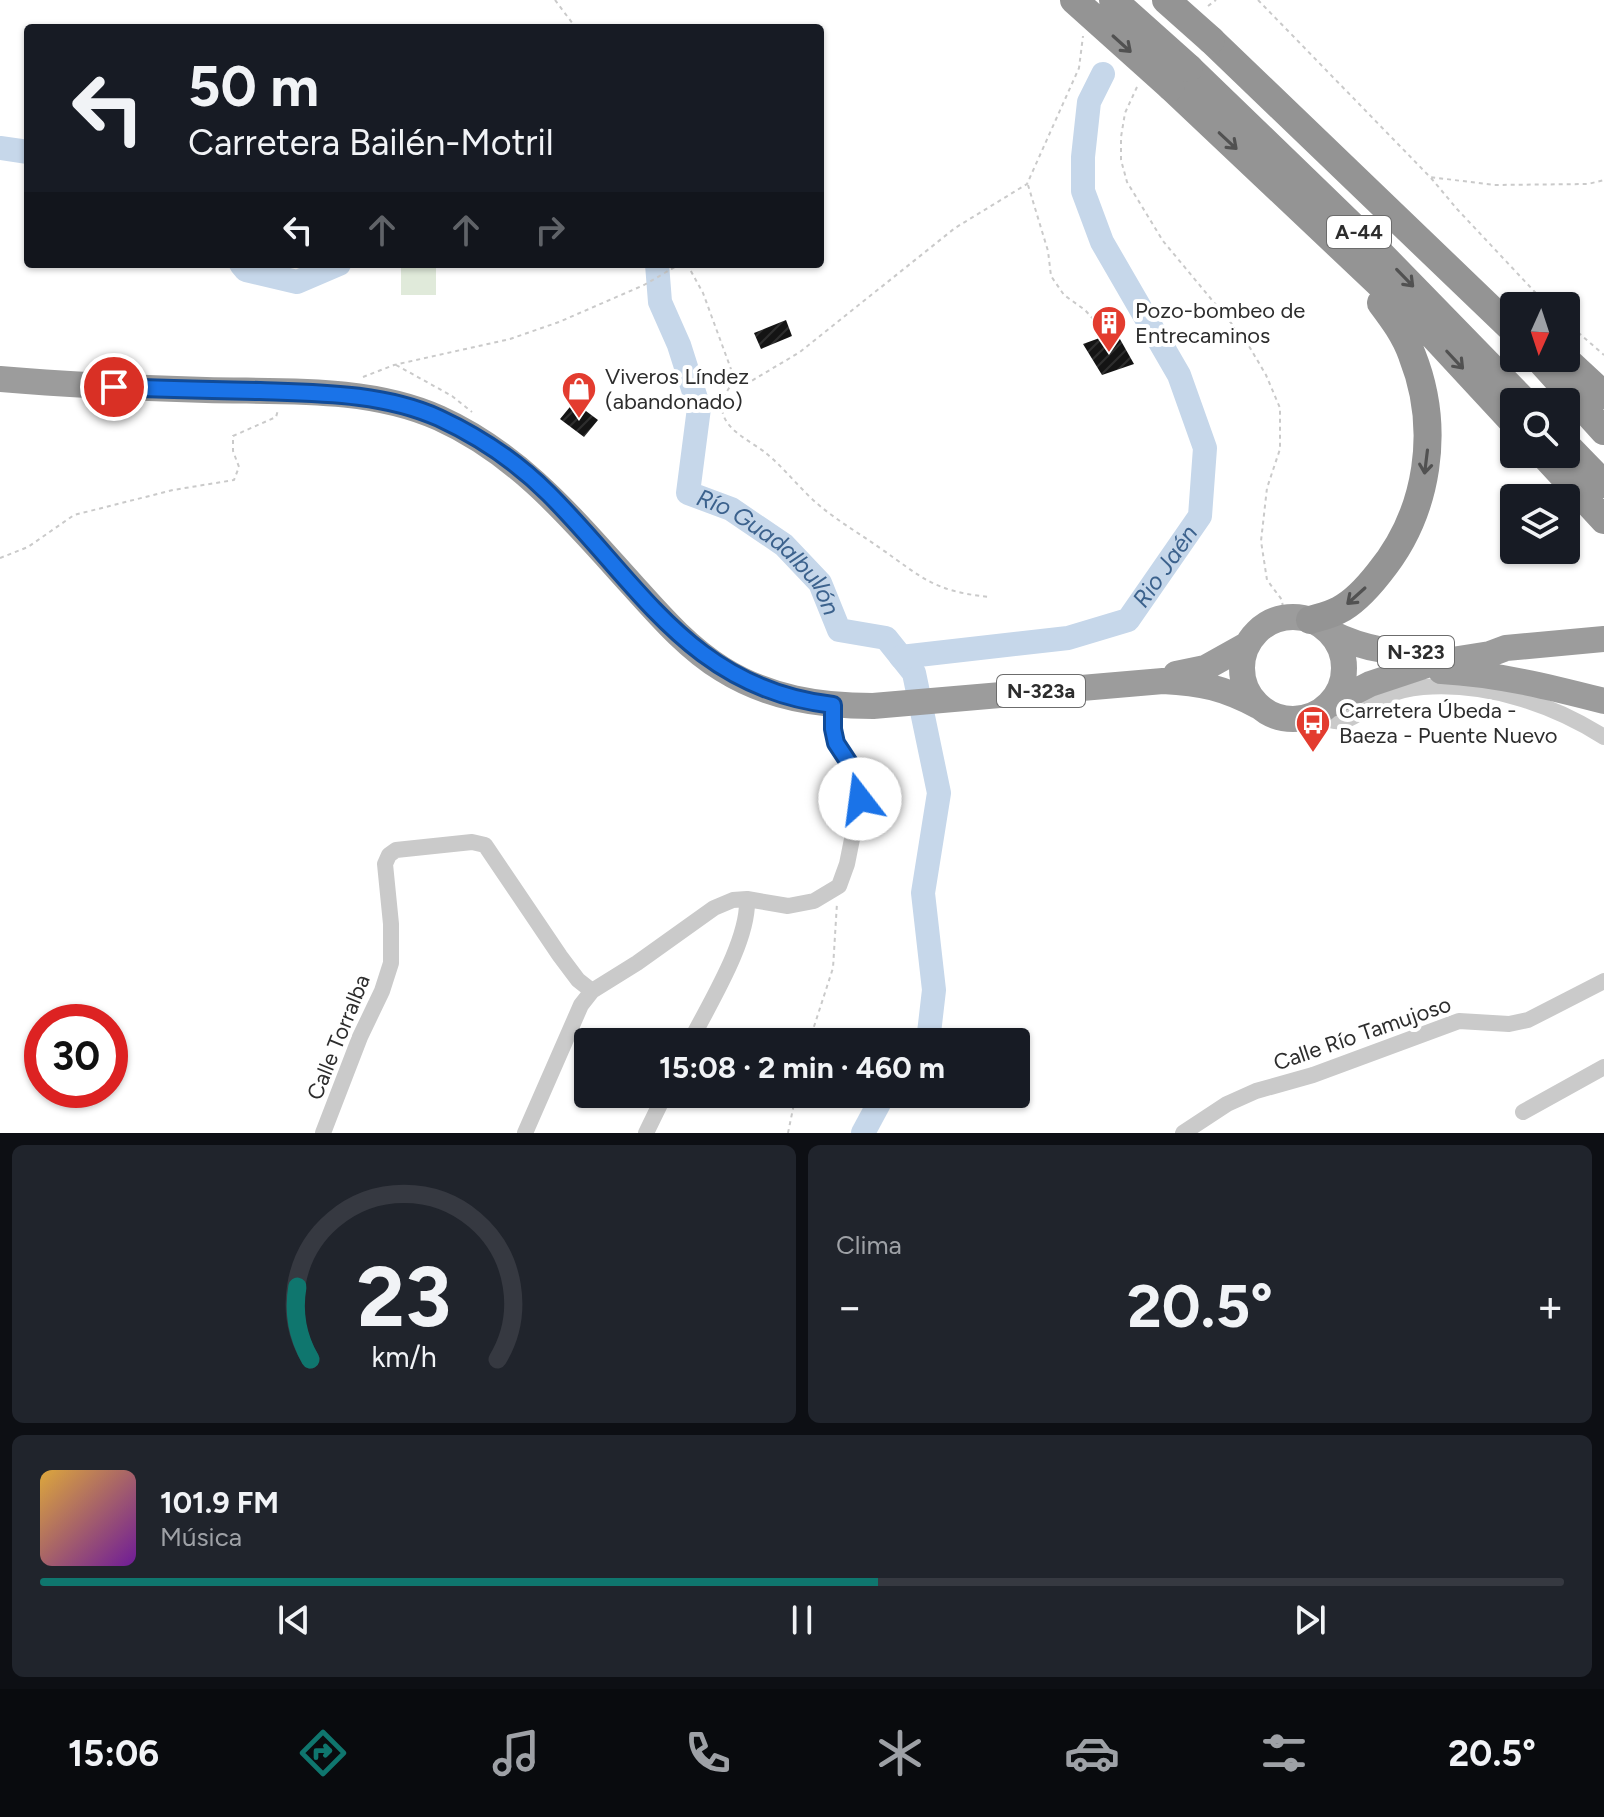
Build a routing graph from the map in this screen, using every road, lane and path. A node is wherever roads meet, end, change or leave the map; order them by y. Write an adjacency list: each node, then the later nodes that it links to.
1 (555, 0): 8 (path)
2 (1074, 0): 10 (highway, one-way to 10, bridge)
3 (1113, 0): 10 (highway, A-44, bridge)
4 (1166, 0): 12 (highway, A-44, bridge)
5 (1216, 0): 7 (path)
6 (1258, 0): 13 (path)
7 (1208, 6)
8 (573, 24)
9 (1082, 31): 15 (path)
10 (1180, 77): 16 (highway, one-way to 16); 31 (highway, A-44, one-way to 31)
11 (1140, 81): 43 (path)
12 (1346, 167): 20 (highway); 21 (highway, A-44)
13 (1430, 177): 14 (path); 19 (path)
14 (1604, 180)
15 (1027, 184): 22 (path); 29 (path)
16 (1326, 233): 34 (highway, one-way to 34); 43 (highway, one-way to 43)
17 (675, 268): 25 (path)
18 (689, 268): 29 (path)
19 (1535, 292)
20 (1500, 299)
21 (1500, 317)
22 (1103, 330)
23 (1580, 334): 24 (path)
24 (1604, 355)
25 (394, 365): 30 (path); 36 (path)
26 (1551, 372): 35 (highway)
27 (1579, 372): 33 (highway)
28 (0, 379): 32 (highway)
29 (735, 380): 42 (path)
30 (352, 381)
31 (1511, 388)
32 (283, 392): 36 (highway); 41 (path)
33 (1604, 395)
34 (1500, 408)
35 (1604, 431)
36 (488, 444): 50 (highway)
37 (1580, 459): 39 (highway)
38 (1556, 468): 40 (highway)
39 (1604, 484)
40 (1604, 520)
41 (0, 558)
42 (989, 597)
43 (1308, 623): 45 (highway); 46 (highway, N-323); 52 (highway)
44 (1604, 639): 46 (highway, N-323)
45 (1248, 644): 48 (highway); 51 (highway)
46 (1506, 648): 47 (highway)
47 (1402, 672): 49 (highway); 52 (highway, N-323)
48 (1125, 683): 50 (highway, N-323a); 51 (highway, N-323)
49 (1604, 701)
50 (833, 705): 54 (street)
51 (1258, 706): 52 (highway, N-323)
52 (1323, 709): 53 (street)
53 (1604, 737)
54 (839, 886): 55 (street); 59 (path)
55 (747, 899): 57 (street); 58 (street)
56 (1604, 981): 68 (street, Calle Río Tamujoso)
57 (592, 991): 64 (street, Calle Torralba); 65 (street)
58 (697, 1028)
59 (814, 1028)
60 (1604, 1067): 63 (street)
61 (658, 1108): 66 (street)
62 (793, 1108): 67 (path)
63 (1523, 1112)
64 (323, 1133)
65 (525, 1133)
66 (646, 1133)
67 (788, 1133)
68 (1183, 1133)

